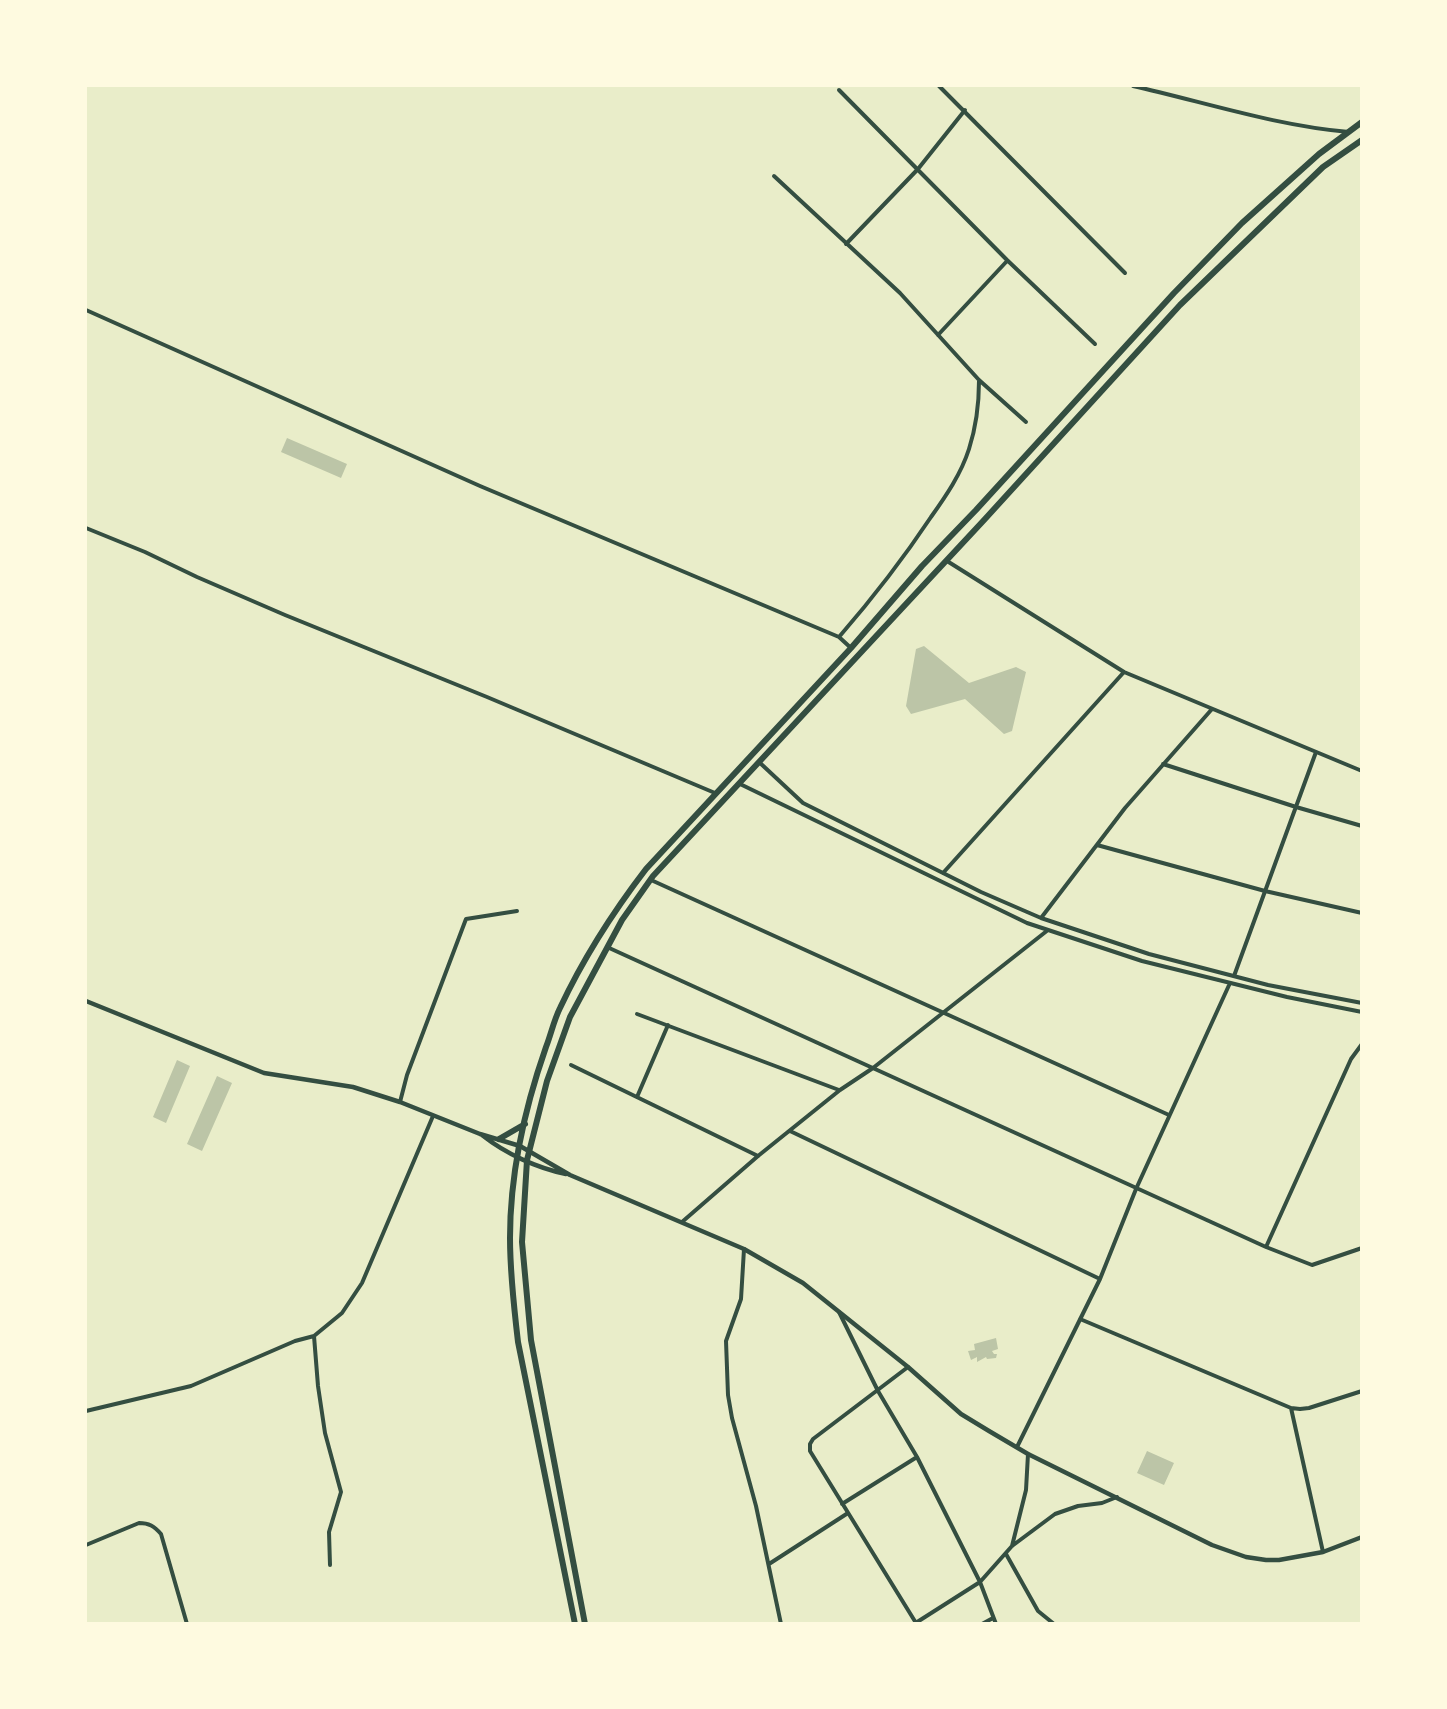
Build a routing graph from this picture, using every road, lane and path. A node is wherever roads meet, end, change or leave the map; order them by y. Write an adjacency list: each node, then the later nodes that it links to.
1 (939, 86): 4 (street)
2 (1133, 86): 6 (street)
3 (839, 90): 8 (street)
4 (965, 110): 8 (street); 12 (street)
5 (1362, 122): 6 (main road)
6 (1349, 132): 21 (main road)
7 (1362, 140): 19 (main road)
8 (918, 169): 10 (street); 11 (street)
9 (774, 176): 10 (street)
10 (846, 244): 14 (street)
11 (1007, 260): 14 (street); 15 (street)
12 (1125, 273)
13 (86, 310): 20 (street)
14 (938, 335): 16 (street)
15 (1095, 344)
16 (979, 380): 17 (street); 20 (street)
17 (1026, 422)
18 (86, 528): 29 (street)
19 (946, 561): 22 (street); 25 (main road)
20 (838, 638): 21 (street)
21 (851, 648): 29 (main road)
22 (1125, 672): 23 (street); 33 (street)
23 (1212, 709): 24 (street); 26 (street)
24 (1316, 752): 27 (street); 30 (street)
25 (759, 762): 28 (main road); 33 (street)
26 (1163, 764): 30 (street); 32 (street)
27 (1362, 771)
28 (739, 783): 34 (main road); 39 (street)
29 (716, 794): 57 (main road)
30 (1296, 807): 31 (street); 35 (street)
31 (1362, 826)
32 (1096, 845): 35 (street); 38 (street)
33 (943, 873): 38 (street)
34 (650, 880): 40 (main road); 46 (street)
35 (1265, 891): 37 (street); 41 (street)
36 (517, 911): 54 (street)
37 (1362, 913)
38 (1041, 918): 41 (street)
39 (1048, 930): 42 (street); 46 (street)
40 (607, 947): 51 (street); 62 (main road)
41 (1234, 976): 44 (street)
42 (1230, 983): 45 (street); 56 (street)
43 (86, 1001): 54 (street)
44 (1362, 1003)
45 (1362, 1012)
46 (941, 1013): 51 (street); 56 (street)
47 (637, 1014): 48 (street)
48 (668, 1025): 52 (street); 53 (street)
49 (1362, 1044): 69 (street)
50 (571, 1065): 53 (street)
51 (873, 1068): 52 (street); 67 (street)
52 (840, 1090): 58 (street)
53 (638, 1097): 64 (street)
54 (400, 1102): 55 (street)
55 (433, 1116): 59 (street); 75 (street)
56 (1169, 1116): 67 (street)
57 (525, 1124): 60 (main road); 61 (main road)
58 (790, 1131): 64 (street); 72 (street)
59 (480, 1134): 60 (street); 63 (street)
60 (499, 1139): 61 (street)
61 (520, 1146): 62 (street); 63 (main road)
62 (530, 1150): 65 (main road); 66 (street)
63 (518, 1156): 65 (street); 97 (main road)
64 (758, 1156): 68 (street)
65 (527, 1160): 66 (street); 98 (main road)
66 (570, 1175): 68 (street)
67 (1136, 1189): 69 (street); 72 (street)
68 (682, 1222): 71 (street)
69 (1266, 1247): 70 (street)
70 (1362, 1248)
71 (744, 1249): 73 (street); 93 (street)
72 (1100, 1279): 74 (street)
73 (837, 1309): 76 (street); 78 (street)
74 (1080, 1320): 79 (street); 81 (street)
75 (314, 1336): 80 (street); 92 (street)
76 (908, 1367): 78 (street); 81 (street)
77 (1362, 1390): 79 (street)
78 (878, 1391): 83 (street); 85 (street)
79 (1291, 1408): 90 (street)
80 (86, 1411)
81 (1017, 1447): 82 (street)
82 (1028, 1454): 84 (street); 89 (street)
83 (917, 1457): 85 (street); 94 (street)
84 (1118, 1497): 89 (street); 90 (street)
85 (842, 1504): 86 (street)
86 (848, 1513): 93 (street); 100 (street)
87 (1362, 1537): 90 (street)
88 (86, 1545): 96 (street)
89 (1012, 1546): 91 (street)
90 (1323, 1552)
91 (1006, 1554): 94 (street); 103 (street)
92 (330, 1564)
93 (769, 1564): 99 (street)
94 (980, 1582): 95 (street); 100 (street)
95 (993, 1618): 101 (street); 102 (street)
96 (187, 1623)
97 (575, 1623)
98 (585, 1623)
99 (781, 1623)
100 (915, 1623)
101 (982, 1623)
102 (996, 1623)
103 (1054, 1623)

